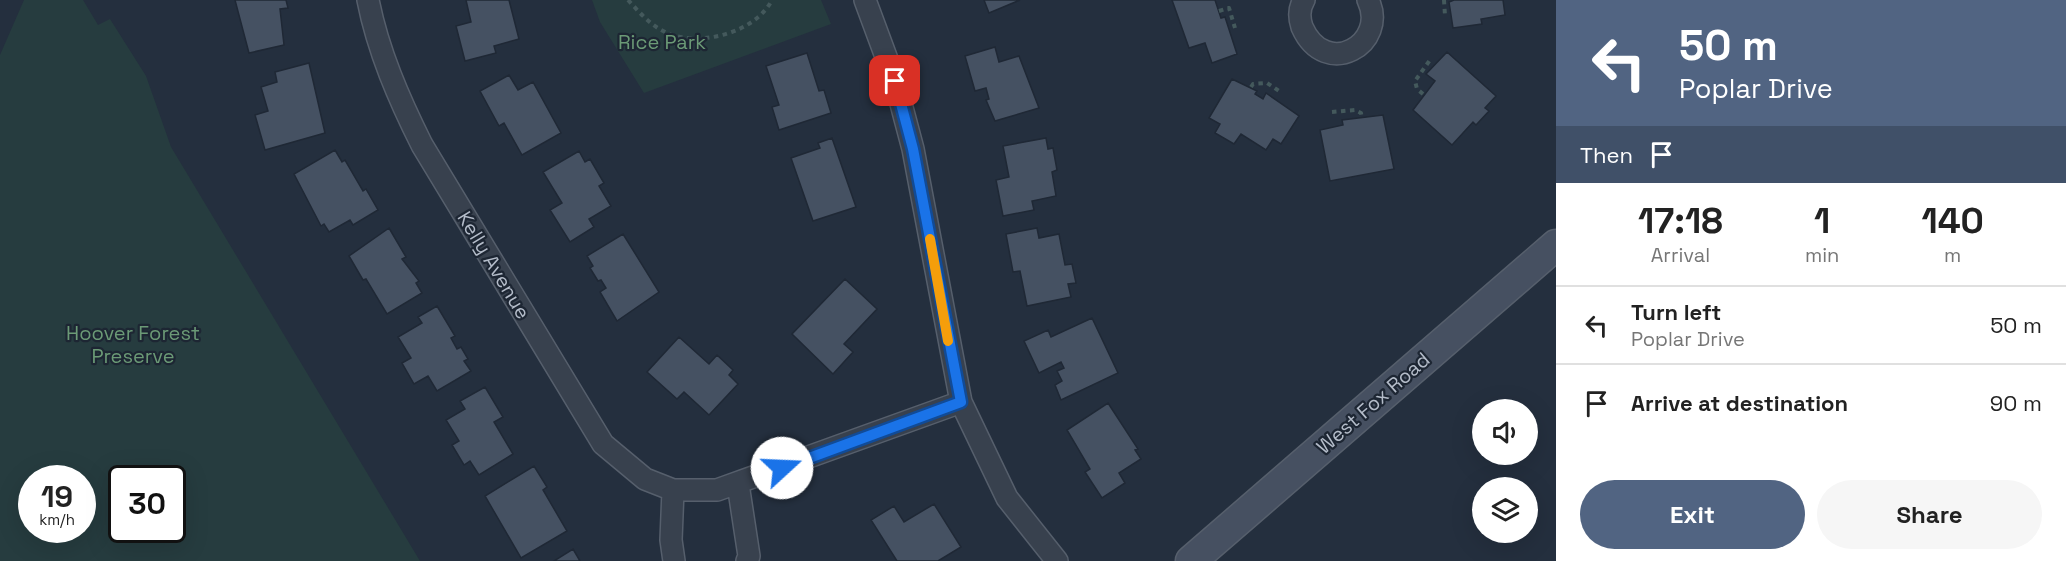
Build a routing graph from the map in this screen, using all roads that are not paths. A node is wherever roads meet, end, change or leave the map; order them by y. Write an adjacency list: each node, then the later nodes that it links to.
1 (368, 0): 8 (street, Kelly Avenue)
2 (865, 0): 6 (street)
3 (1304, 0): 4 (street)
4 (1368, 0)
5 (1556, 245): 12 (street, West Fox Road)
6 (961, 402): 7 (street, Kelly Avenue); 11 (street)
7 (738, 484): 8 (street, Kelly Avenue); 10 (street)
8 (673, 490): 9 (street)
9 (674, 561)
10 (747, 561)
11 (1057, 561)
12 (1191, 561)

